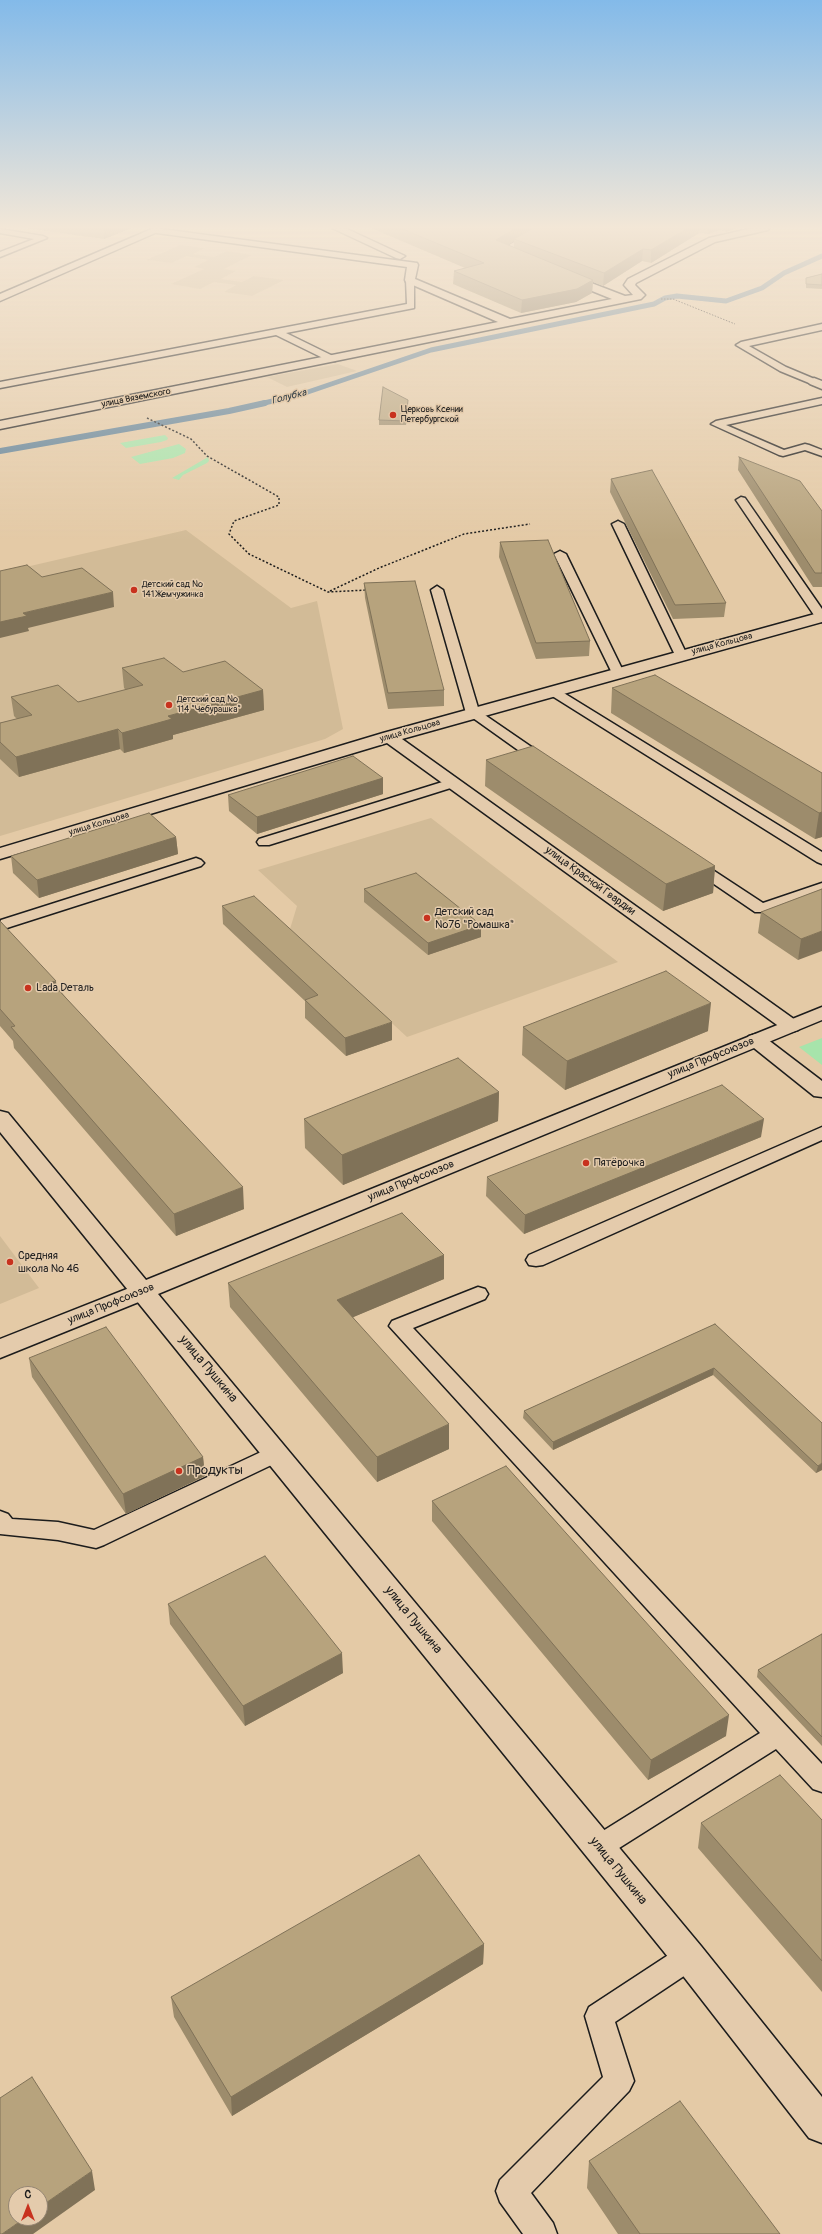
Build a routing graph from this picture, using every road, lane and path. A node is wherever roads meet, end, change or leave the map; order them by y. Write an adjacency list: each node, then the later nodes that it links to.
1 (277, 332): 9 (lane)
2 (278, 332): 7 (lane)
3 (468, 332): 7 (street, улица Вяземского)
4 (756, 332): 6 (path)
5 (799, 332): 6 (lane)
6 (770, 338): 8 (lane)
7 (332, 359): 12 (street, улица Вяземского)
8 (818, 384)
9 (0, 385)
10 (822, 401): 13 (lane)
11 (150, 421): 20 (path)
12 (0, 425)
13 (822, 453)
14 (740, 500): 21 (lane)
15 (530, 524): 20 (path)
16 (618, 524): 22 (lane)
17 (560, 554): 23 (lane)
18 (367, 590): 20 (path)
19 (437, 590): 25 (lane)
20 (328, 592)
21 (821, 617): 22 (street, улица Кольцова)
22 (681, 655): 23 (street, улица Кольцова)
23 (618, 673): 24 (street, улица Кольцова)
24 (554, 691): 25 (street, улица Кольцова); 32 (lane)
25 (473, 714): 26 (street, улица Кольцова); 27 (lane)
26 (388, 737): 28 (street, улица Красной Гвардии); 30 (street, улица Кольцова)
27 (558, 771)
28 (452, 783): 29 (lane); 37 (street, улица Красной Гвардии)
29 (264, 842)
30 (0, 854)
31 (683, 856): 34 (lane)
32 (822, 859)
33 (196, 863): 35 (lane)
34 (822, 888)
35 (7, 923)
36 (822, 1013): 37 (street, улица Профсоюзов)
37 (791, 1026): 38 (street, улица Профсоюзов)
38 (756, 1040): 39 (street); 43 (street, улица Профсоюзов)
39 (822, 1091)
40 (0, 1118): 43 (street, улица Пушкина)
41 (822, 1133): 42 (lane)
42 (536, 1260)
43 (142, 1291): 45 (street, улица Профсоюзов); 46 (street, улица Пушкина)
44 (478, 1294): 48 (lane)
45 (0, 1349)
46 (276, 1453): 47 (lane); 50 (street, улица Пушкина)
47 (0, 1520)
48 (778, 1735): 49 (lane); 50 (lane)
49 (822, 1781)
50 (599, 1847): 51 (street, улица Пушкина)
51 (690, 1957): 52 (street, улица Пушкина); 53 (lane)
52 (822, 2125)
53 (542, 2234)

